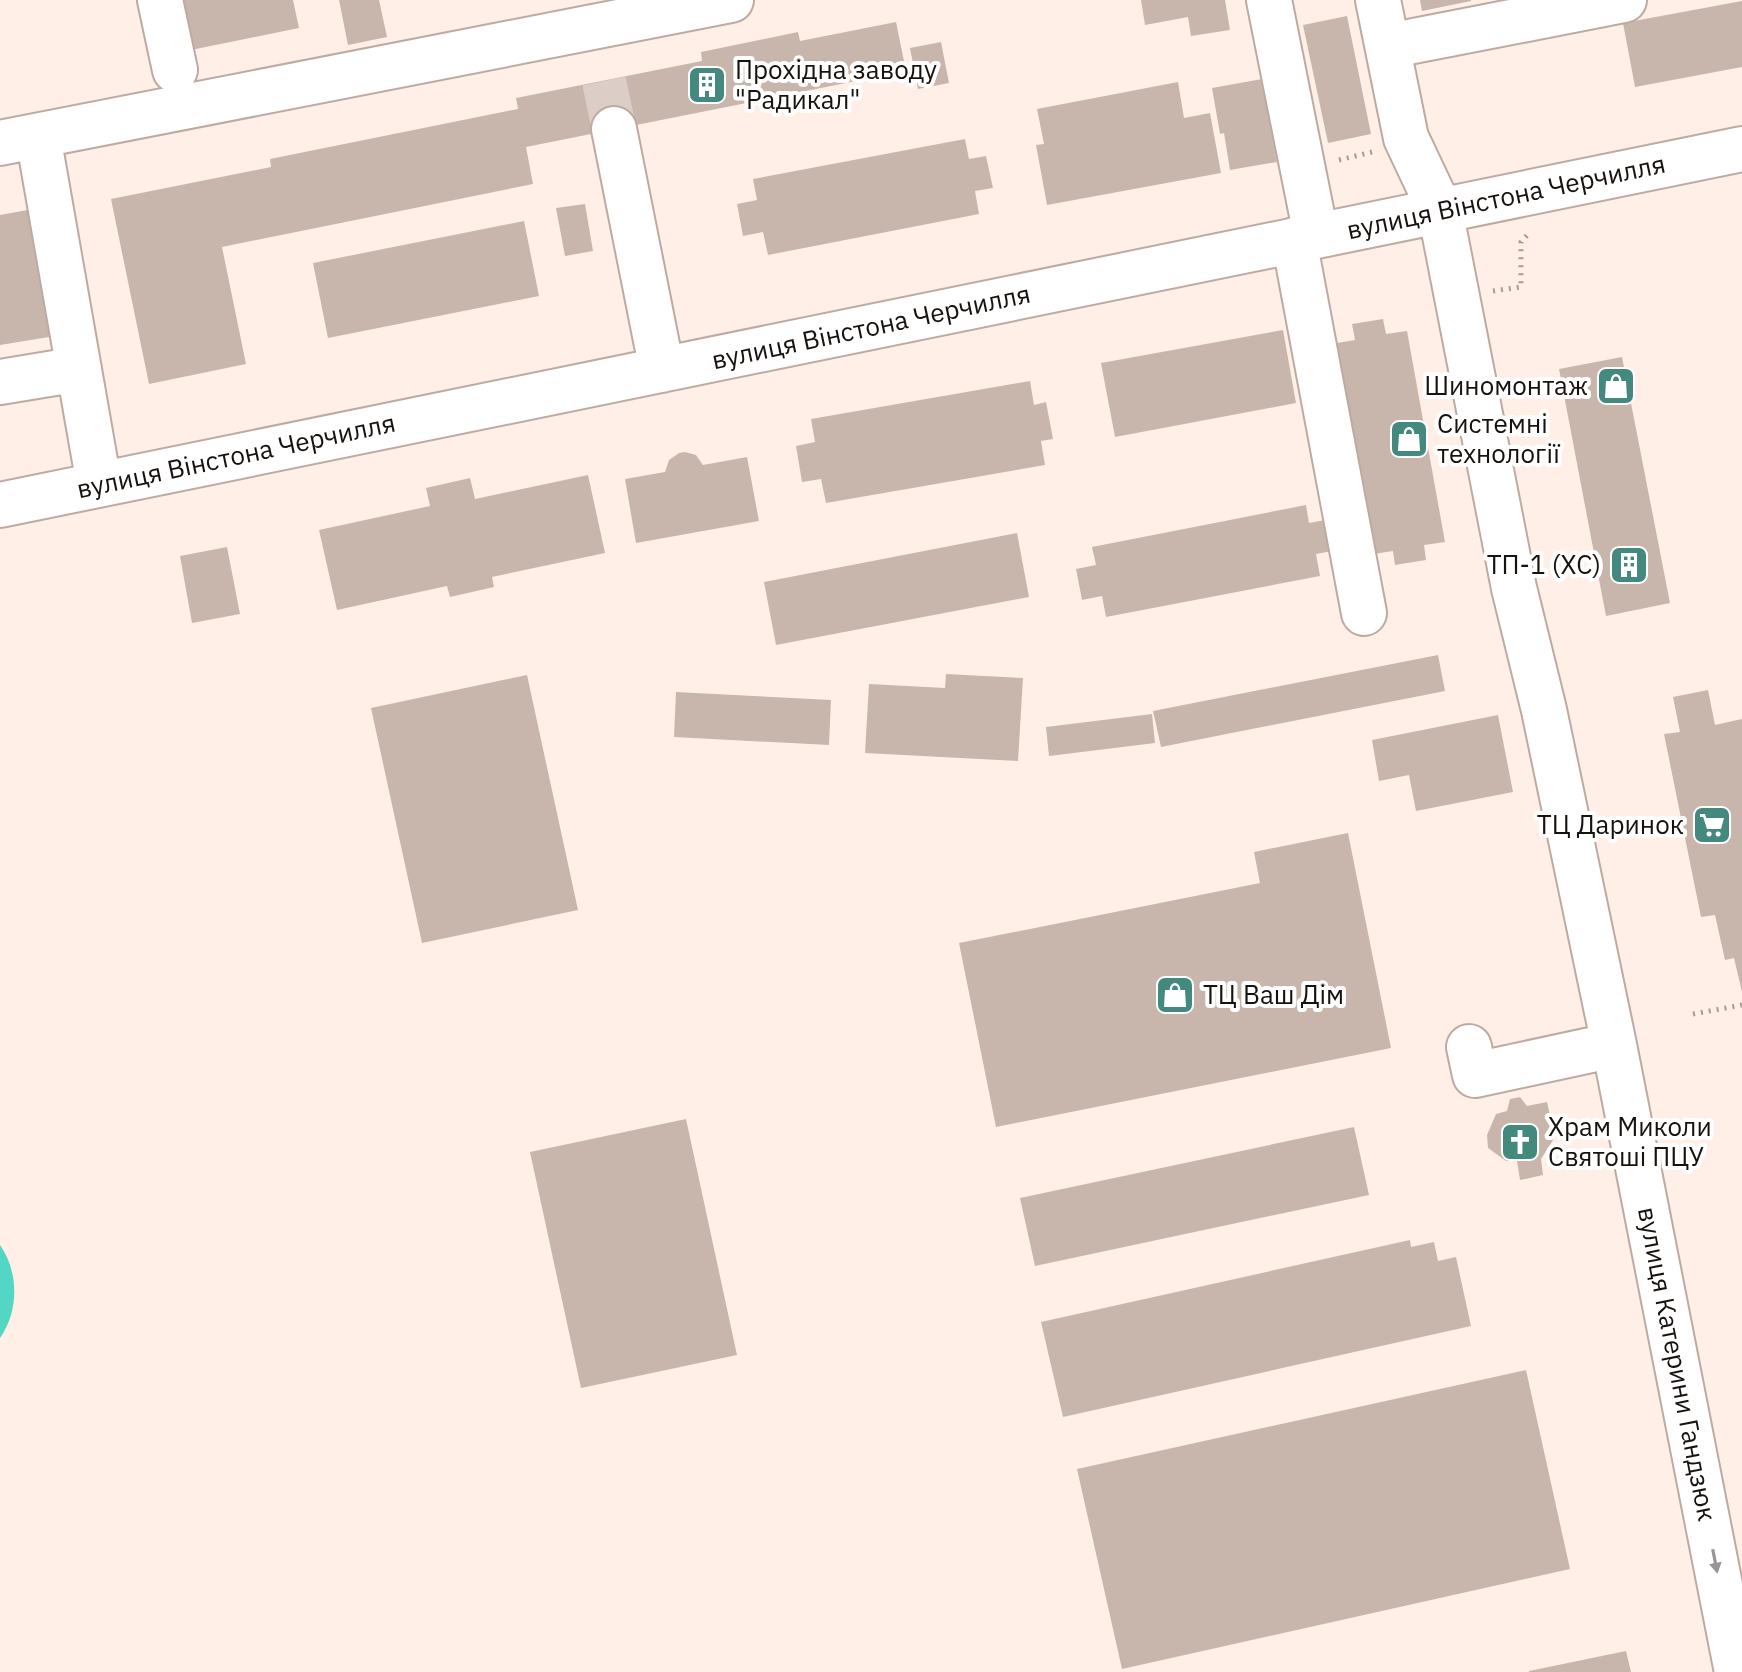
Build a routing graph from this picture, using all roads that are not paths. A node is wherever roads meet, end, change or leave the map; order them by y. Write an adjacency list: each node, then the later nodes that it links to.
1 (160, 0): 7 (street)
2 (731, 0): 9 (street)
3 (1269, 0): 12 (street)
4 (1378, 0): 6 (street, вулиця Катерини Гандзюк)
5 (1624, 0): 6 (street)
6 (1388, 46): 11 (street, вулиця Катерини Гандзюк)
7 (175, 70)
8 (614, 129): 14 (street)
9 (19, 140): 13 (street)
10 (1742, 149): 11 (street, вулиця Вінстона Черчилля)
11 (1440, 210): 12 (street, вулиця Вінстона Черчилля); 19 (street, вулиця Катерини Гандзюк)
12 (1305, 238): 14 (street, вулиця Вінстона Черчилля); 18 (street)
13 (79, 369): 15 (street); 16 (street)
14 (662, 370): 16 (street, вулиця Вінстона Черчилля)
15 (0, 382)
16 (99, 484): 17 (street, вулиця Вінстона Черчилля)
17 (0, 505)
18 (1364, 613)
19 (1614, 1045): 20 (street); 21 (street, вулиця Катерини Гандзюк, one-way to 21)
20 (1469, 1047)
21 (1737, 1672)

